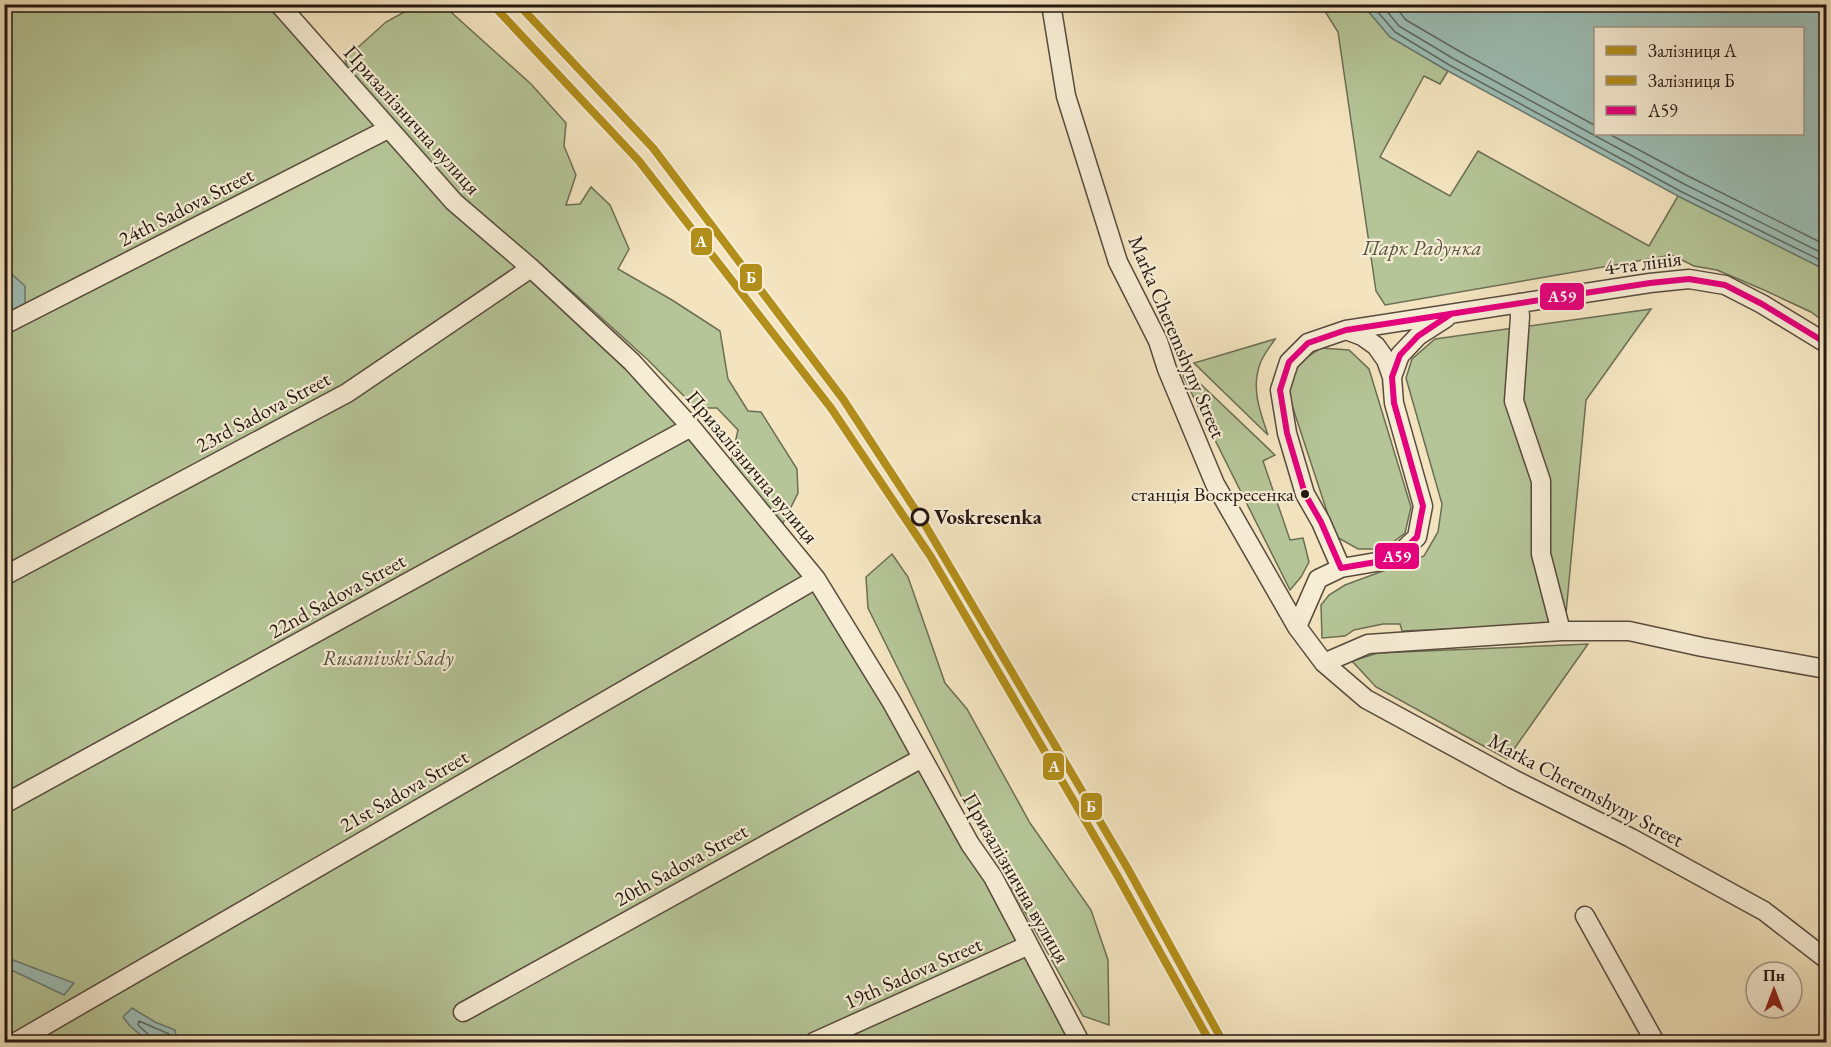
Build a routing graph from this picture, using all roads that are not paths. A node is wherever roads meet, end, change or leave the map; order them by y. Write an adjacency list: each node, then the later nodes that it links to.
1 (279, 4): 3 (street, Призалізнична вулиця)
2 (1051, 4): 15 (street, Marka Cheremshyny Street)
3 (388, 129): 4 (street, Призалізнична вулиця); 7 (street, 24th Sadova Street)
4 (531, 268): 11 (street, Призалізнична вулиця); 13 (street, 23rd Sadova Street)
5 (1519, 303): 6 (street, 4-та лінія); 9 (street, 4-та лінія); 16 (street)
6 (1451, 314): 8 (street, 4-та лінія); 10 (street, 4-та лінія)
7 (4, 325)
8 (1346, 330): 10 (street); 12 (street, 4-та лінія)
9 (1827, 343)
10 (1392, 377): 12 (street)
11 (691, 427): 14 (street, Призалізнична вулиця); 20 (street, 22nd Sadova Street)
12 (1341, 568): 15 (street)
13 (4, 576)
14 (816, 579): 19 (street, Призалізнична вулиця); 25 (street, 21st Sadova Street)
15 (1296, 627): 17 (street, Marka Cheremshyny Street)
16 (1561, 631): 17 (street); 18 (street)
17 (1324, 663): 23 (street, Marka Cheremshyny Street)
18 (1827, 669)
19 (921, 758): 22 (street, Призалізнична вулиця); 24 (street, 20th Sadova Street)
20 (4, 804)
21 (1585, 916): 28 (street)
22 (1029, 945): 26 (street, 19th Sadova Street); 27 (street, Призалізнична вулиця)
23 (1827, 959)
24 (463, 1012)
25 (16, 1042)
26 (814, 1042)
27 (1080, 1042)
28 (1655, 1042)

